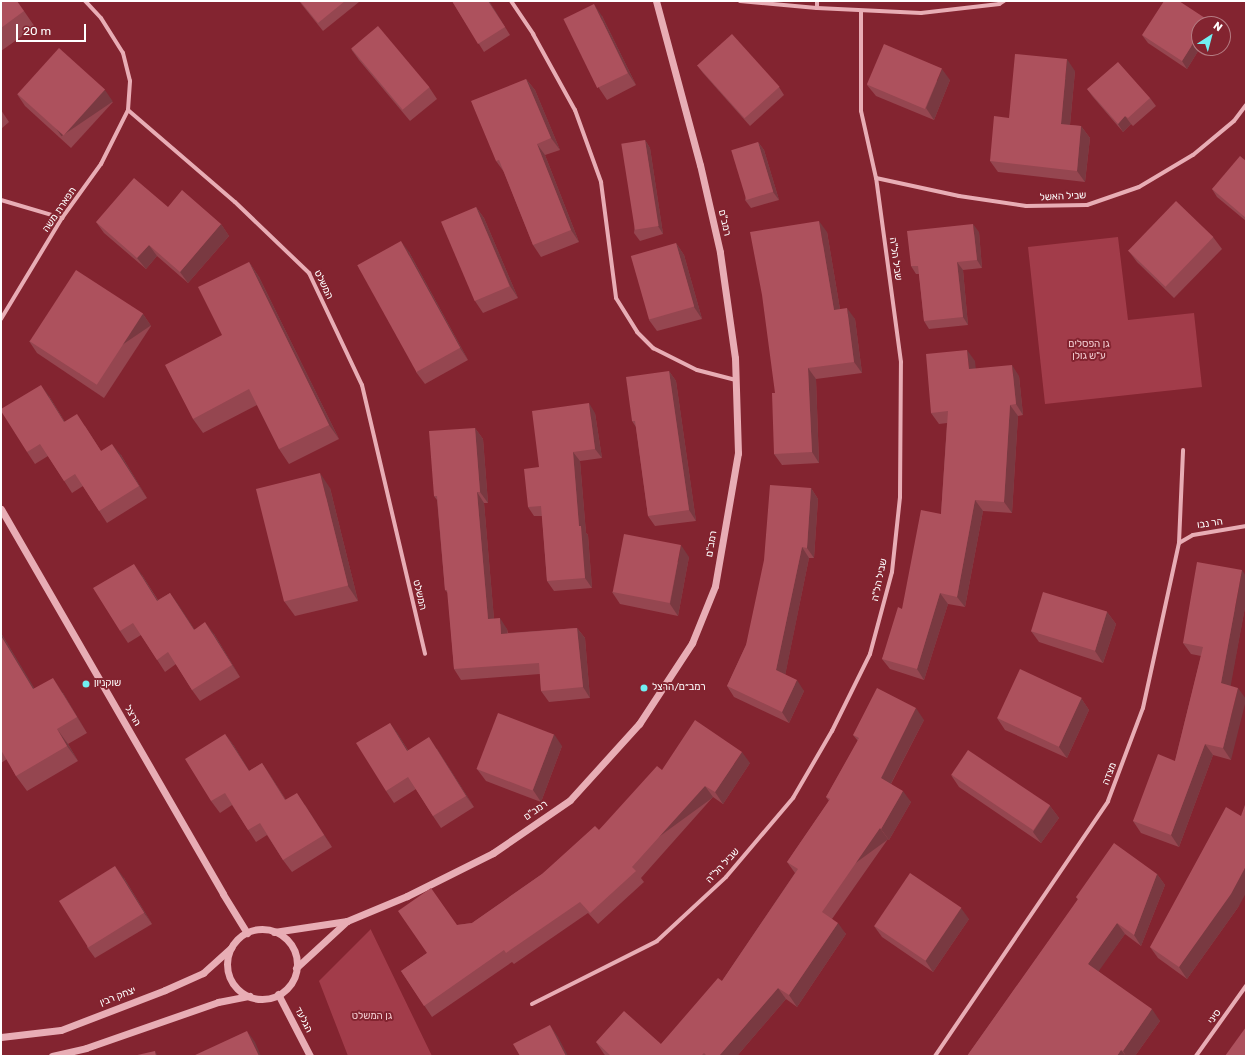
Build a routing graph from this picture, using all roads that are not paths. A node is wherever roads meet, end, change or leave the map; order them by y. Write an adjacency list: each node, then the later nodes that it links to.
1 (85, 1): 10 (street)
2 (511, 1): 15 (street)
3 (656, 1): 15 (street, רמב"ם)
4 (740, 1): 7 (street)
5 (817, 1): 7 (street)
6 (1004, 1): 8 (street)
7 (817, 8): 8 (street)
8 (861, 11): 11 (street, שביל הל"ה)
9 (1246, 105): 11 (street, שביל האשל)
10 (128, 110): 13 (street, תפארת משה); 20 (street, המשלט)
11 (876, 178): 29 (street, שביל הל"ה)
12 (1, 200): 13 (street)
13 (62, 218): 14 (street, תפארת משה)
14 (1, 318)
15 (736, 380): 21 (street, רמב"ם)
16 (1183, 450): 19 (street, מצדה)
17 (1, 509): 22 (street, הרצל)
18 (1246, 526): 19 (street, הר נבו)
19 (1179, 543): 33 (street, מצדה)
20 (425, 654)
21 (347, 921): 23 (street, רמב"ם); 25 (street, רמב"ם)
22 (247, 932): 23 (street); 24 (street)
23 (274, 932): 25 (street)
24 (231, 948): 28 (street); 30 (street, יצחק רבין)
25 (296, 968): 27 (street)
26 (1246, 986): 34 (street, סיני)
27 (278, 994): 28 (street); 32 (street, הגלעד)
28 (249, 996): 31 (street)
29 (532, 1004)
30 (1, 1037)
31 (52, 1056)
32 (310, 1056)
33 (935, 1056)
34 (1196, 1056)

